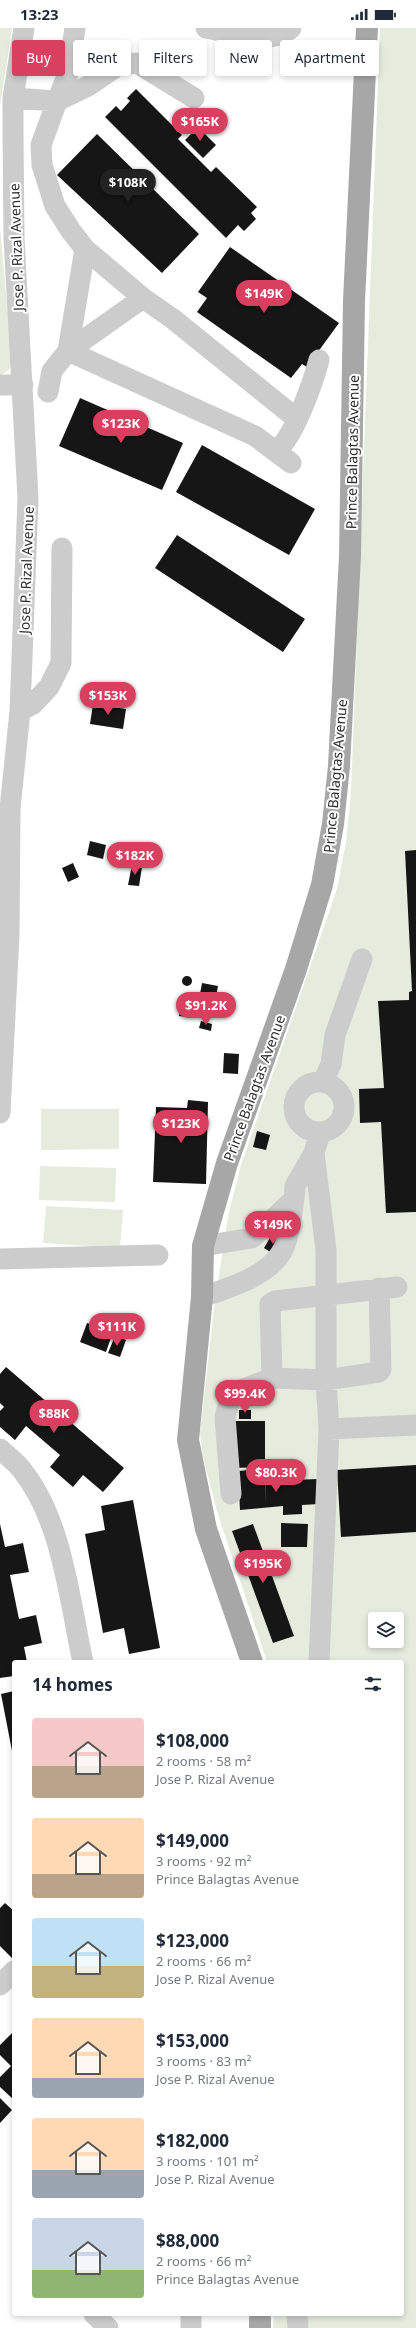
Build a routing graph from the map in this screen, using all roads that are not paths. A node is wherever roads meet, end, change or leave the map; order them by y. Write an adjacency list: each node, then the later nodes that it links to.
1 (24, 28): 6 (street, Jose P. Rizal Avenue)
2 (74, 28): 8 (street)
3 (206, 28): 4 (street)
4 (291, 28)
5 (367, 28): 29 (main road, Prince Balagtas Avenue)
6 (13, 98): 8 (street); 9 (street, Jose P. Rizal Avenue)
7 (194, 98): 8 (street)
8 (57, 101): 10 (street)
9 (7, 239): 15 (street, Jose P. Rizal Avenue)
10 (85, 249): 11 (street); 12 (street)
11 (143, 298): 12 (street); 17 (street)
12 (68, 351): 16 (street); 17 (street)
13 (320, 360): 17 (street)
14 (0, 385): 15 (street)
15 (23, 385): 19 (street, Jose P. Rizal Avenue)
16 (48, 392)
17 (297, 419)
18 (62, 548): 19 (street)
19 (20, 711): 20 (street, Jose P. Rizal Avenue)
20 (5, 808): 21 (street, Jose P. Rizal Avenue)
21 (4, 934): 24 (street, Jose P. Rizal Avenue)
22 (362, 959): 23 (street)
23 (323, 1082): 26 (street); 26 (street)
24 (0, 1089): 25 (street, Jose P. Rizal Avenue)
25 (0, 1113)
26 (320, 1133): 27 (street)
27 (314, 1153): 28 (street); 32 (street)
28 (294, 1199): 29 (street); 33 (street)
29 (202, 1246): 33 (main road, Prince Balagtas Avenue)
30 (158, 1255): 31 (street)
31 (0, 1259)
32 (325, 1294): 34 (street); 35 (street); 35 (street)
33 (202, 1297): 41 (main road, Prince Balagtas Avenue)
34 (272, 1378): 35 (street); 39 (street)
35 (326, 1380): 37 (street)
36 (416, 1425): 37 (street)
37 (329, 1429): 42 (street)
38 (0, 1449): 40 (street)
39 (231, 1494)
40 (83, 1660)
41 (251, 1660)
42 (319, 1660)
43 (12, 1973): 44 (street)
44 (0, 1985)
45 (96, 2316): 49 (street)
46 (191, 2316): 50 (street)
47 (260, 2316): 51 (main road)
48 (297, 2316): 52 (street)
49 (108, 2328)
50 (191, 2328)
51 (260, 2328)
52 (298, 2328)

